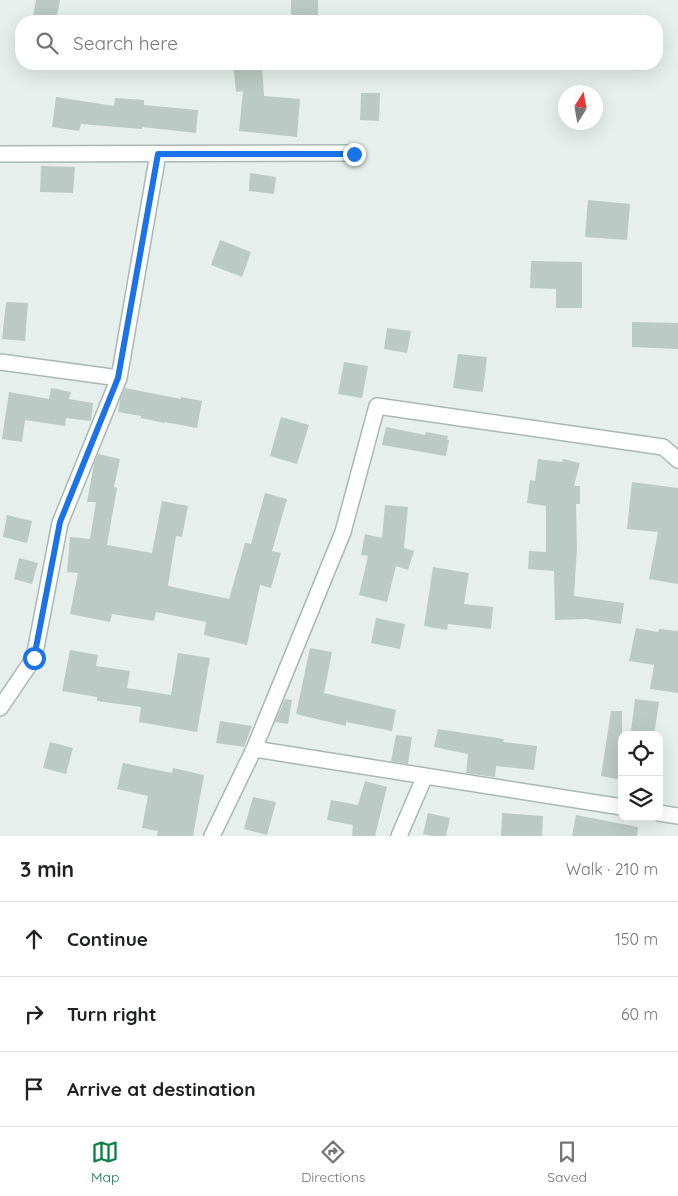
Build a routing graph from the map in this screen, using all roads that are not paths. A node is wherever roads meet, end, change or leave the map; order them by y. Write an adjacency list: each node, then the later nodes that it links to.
1 (0, 154): 2 (street)
2 (158, 154): 3 (street); 5 (street)
3 (354, 154)
4 (0, 362): 5 (street)
5 (118, 378): 7 (street)
6 (678, 460): 8 (street)
7 (0, 708)
8 (254, 749): 9 (street); 13 (street)
9 (425, 776): 10 (street); 14 (street)
10 (618, 806)
11 (663, 814): 12 (street)
12 (678, 816)
13 (212, 836)
14 (399, 836)

